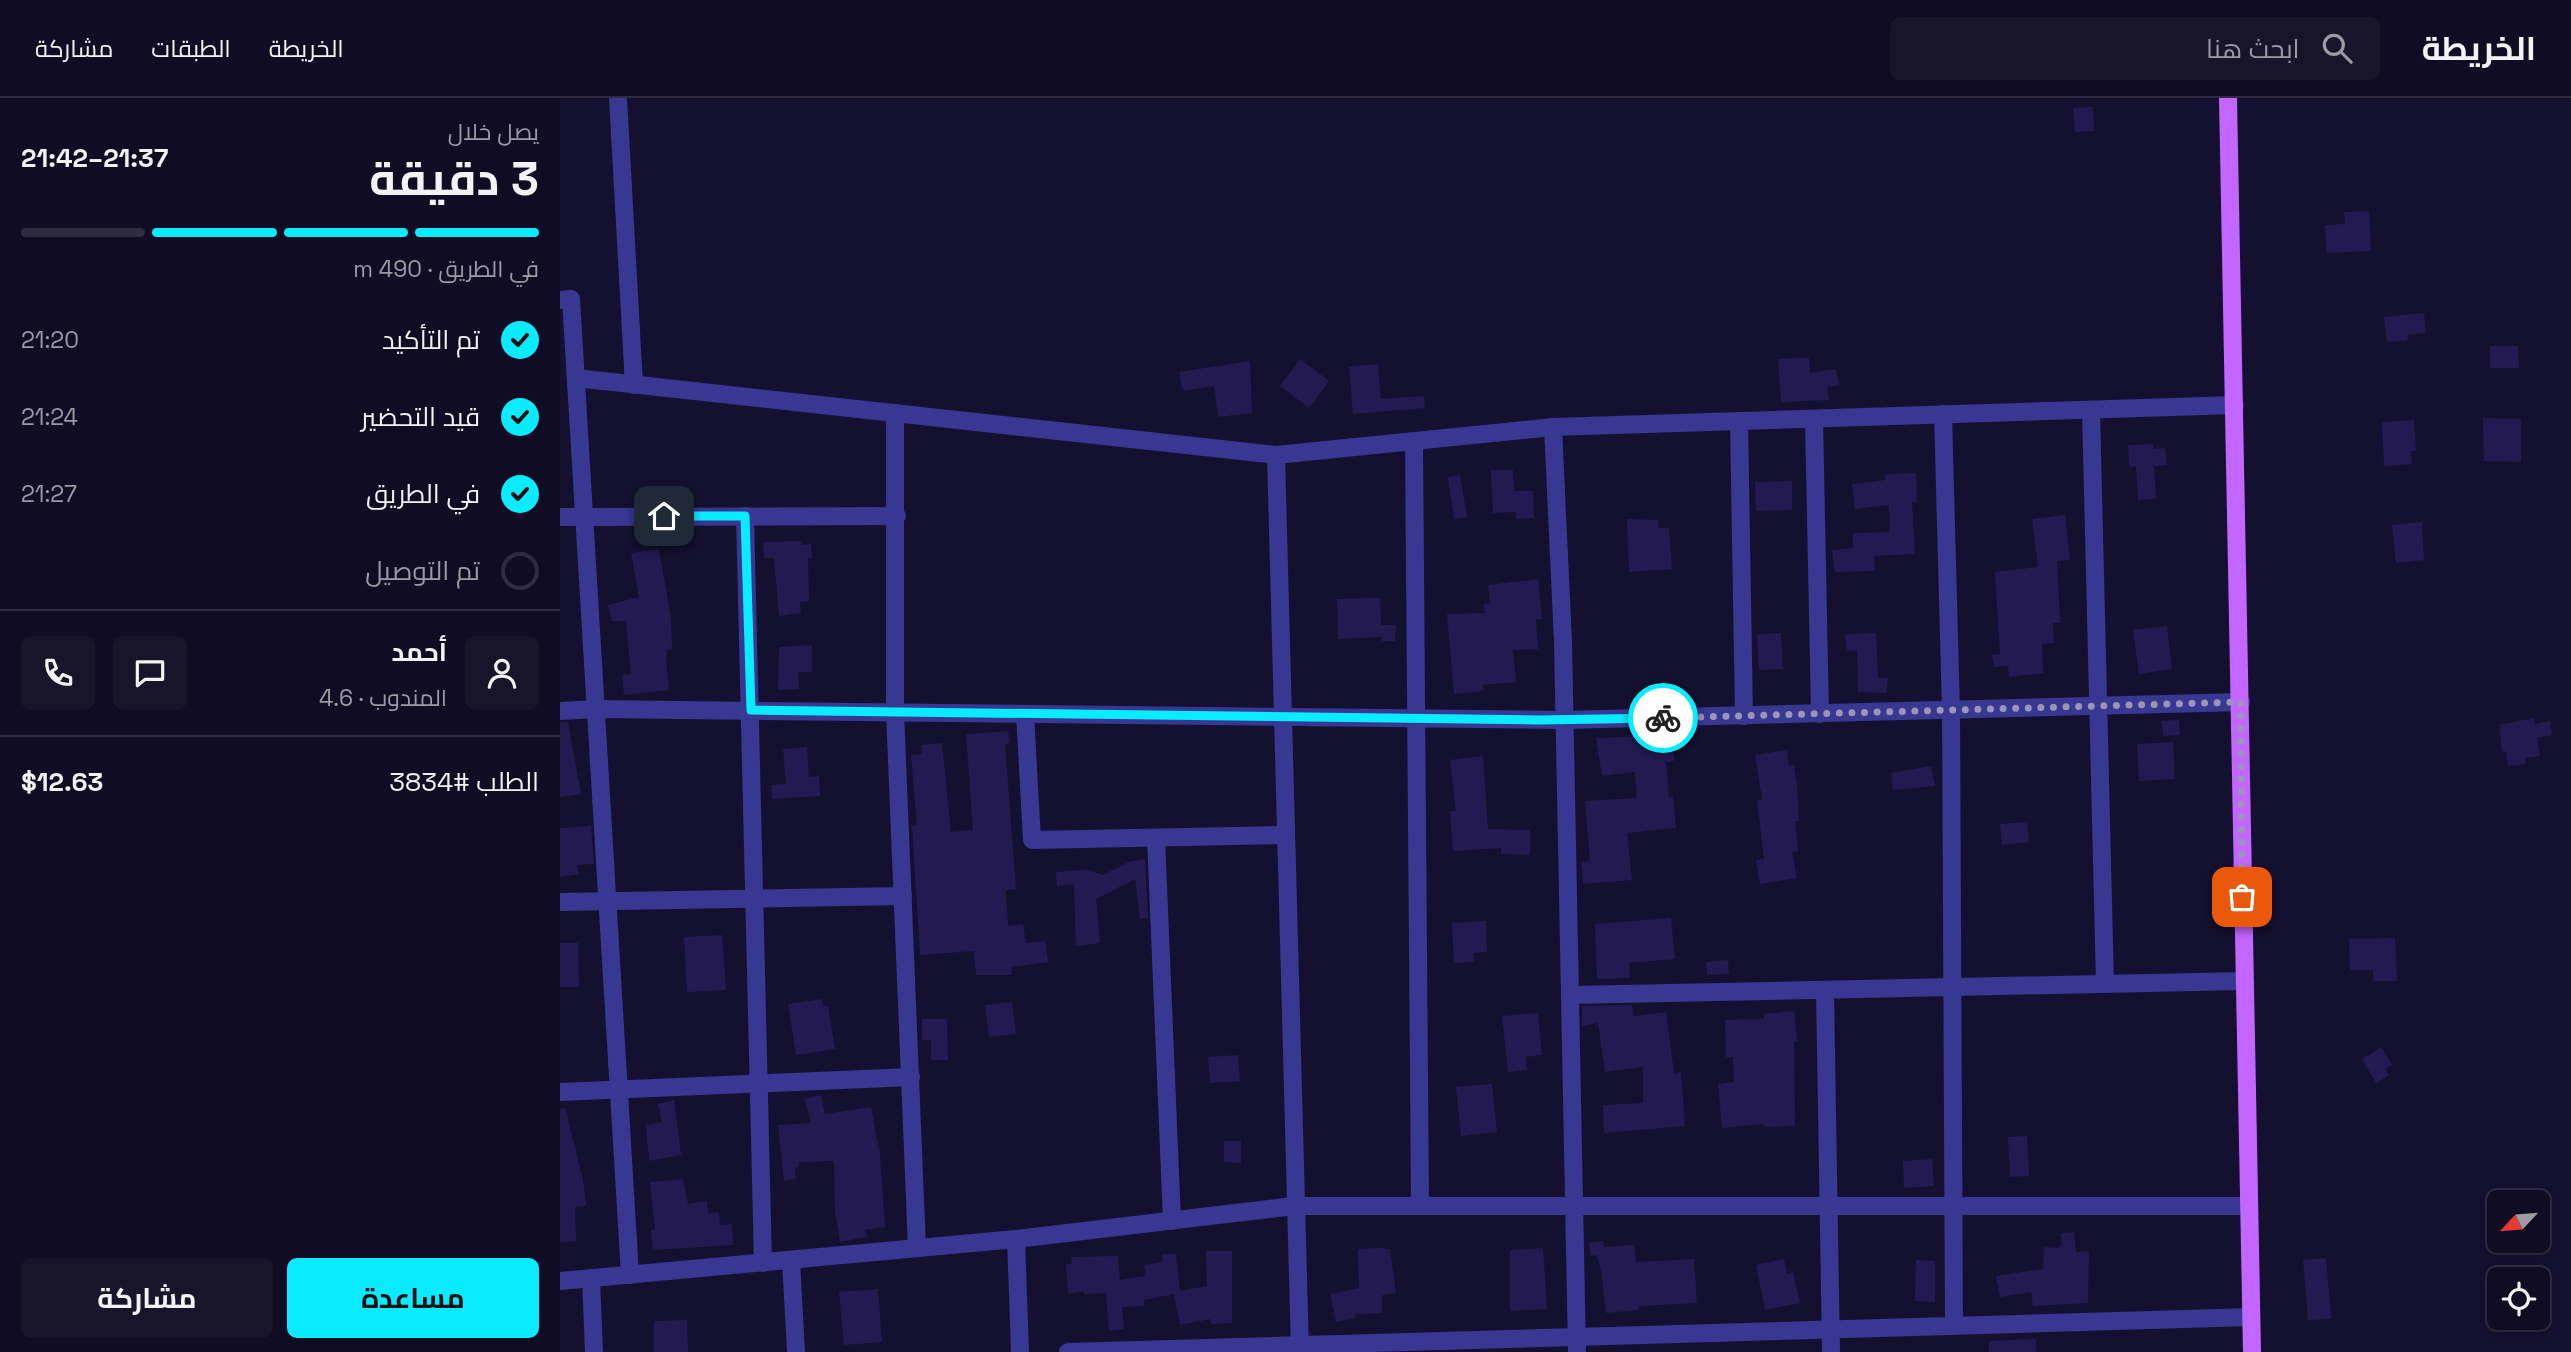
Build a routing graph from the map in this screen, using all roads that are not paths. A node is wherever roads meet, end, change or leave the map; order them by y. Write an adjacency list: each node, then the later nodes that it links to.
1 (618, 98): 5 (street)
2 (2228, 98): 6 (main road)
3 (560, 300): 4 (street)
4 (576, 378): 5 (street); 15 (street)
5 (634, 385): 8 (street)
6 (2235, 405): 7 (street); 19 (main road)
7 (2091, 410): 9 (street); 20 (street)
8 (895, 413): 14 (street); 17 (street)
9 (1943, 414): 10 (street); 24 (street)
10 (1814, 419): 11 (street); 27 (street)
11 (1739, 421): 12 (street); 28 (street)
12 (1553, 427): 13 (street); 31 (street)
13 (1414, 441): 14 (street); 30 (street)
14 (1276, 455): 29 (street)
15 (584, 516): 16 (street); 18 (street); 21 (street)
16 (745, 516): 17 (street); 22 (street)
17 (897, 516): 25 (street)
18 (560, 517)
19 (2241, 702): 20 (street); 38 (main road)
20 (2098, 707): 24 (street); 39 (street)
21 (596, 709): 22 (street); 23 (street); 36 (street)
22 (751, 710): 25 (street); 35 (street)
23 (560, 711)
24 (1951, 711): 27 (street); 40 (street)
25 (895, 712): 26 (street); 34 (street)
26 (1025, 714): 29 (street); 33 (street)
27 (1820, 714): 28 (street)
28 (1744, 716): 31 (street)
29 (1281, 717): 30 (street); 32 (street)
30 (1416, 718): 31 (street); 48 (street)
31 (1564, 720): 42 (street)
32 (1285, 835): 33 (street); 47 (street)
33 (1156, 838): 53 (street)
34 (903, 896): 35 (street); 43 (street)
35 (755, 898): 36 (street); 44 (street)
36 (608, 900): 37 (street); 45 (street)
37 (560, 902)
38 (2243, 981): 39 (street); 52 (main road)
39 (2105, 984): 40 (street)
40 (1952, 987): 41 (street); 51 (street)
41 (1825, 990): 42 (street); 50 (street)
42 (1570, 995): 49 (street)
43 (911, 1077): 44 (street); 55 (street)
44 (759, 1084): 45 (street); 57 (street)
45 (619, 1090): 46 (street); 58 (street)
46 (560, 1092)
47 (1294, 1206): 48 (street); 53 (street); 65 (street)
48 (1420, 1206): 49 (street)
49 (1574, 1206): 50 (street); 64 (street)
50 (1828, 1206): 51 (street); 63 (street)
51 (1954, 1206): 52 (street); 62 (street)
52 (2248, 1206): 61 (main road)
53 (1172, 1221): 54 (street)
54 (1017, 1239): 55 (street); 68 (street)
55 (917, 1248): 56 (street)
56 (791, 1260): 57 (street); 67 (street)
57 (763, 1263): 58 (street)
58 (630, 1275): 59 (street)
59 (591, 1278): 60 (street); 66 (street)
60 (560, 1281)
61 (2251, 1317): 62 (street); 71 (main road)
62 (1954, 1326): 63 (street)
63 (1830, 1330): 64 (street); 70 (street)
64 (1577, 1345): 65 (street)
65 (1300, 1349): 69 (street)
66 (594, 1352)
67 (796, 1352)
68 (1020, 1352)
69 (1068, 1352)
70 (1831, 1352)
71 (2252, 1352)

